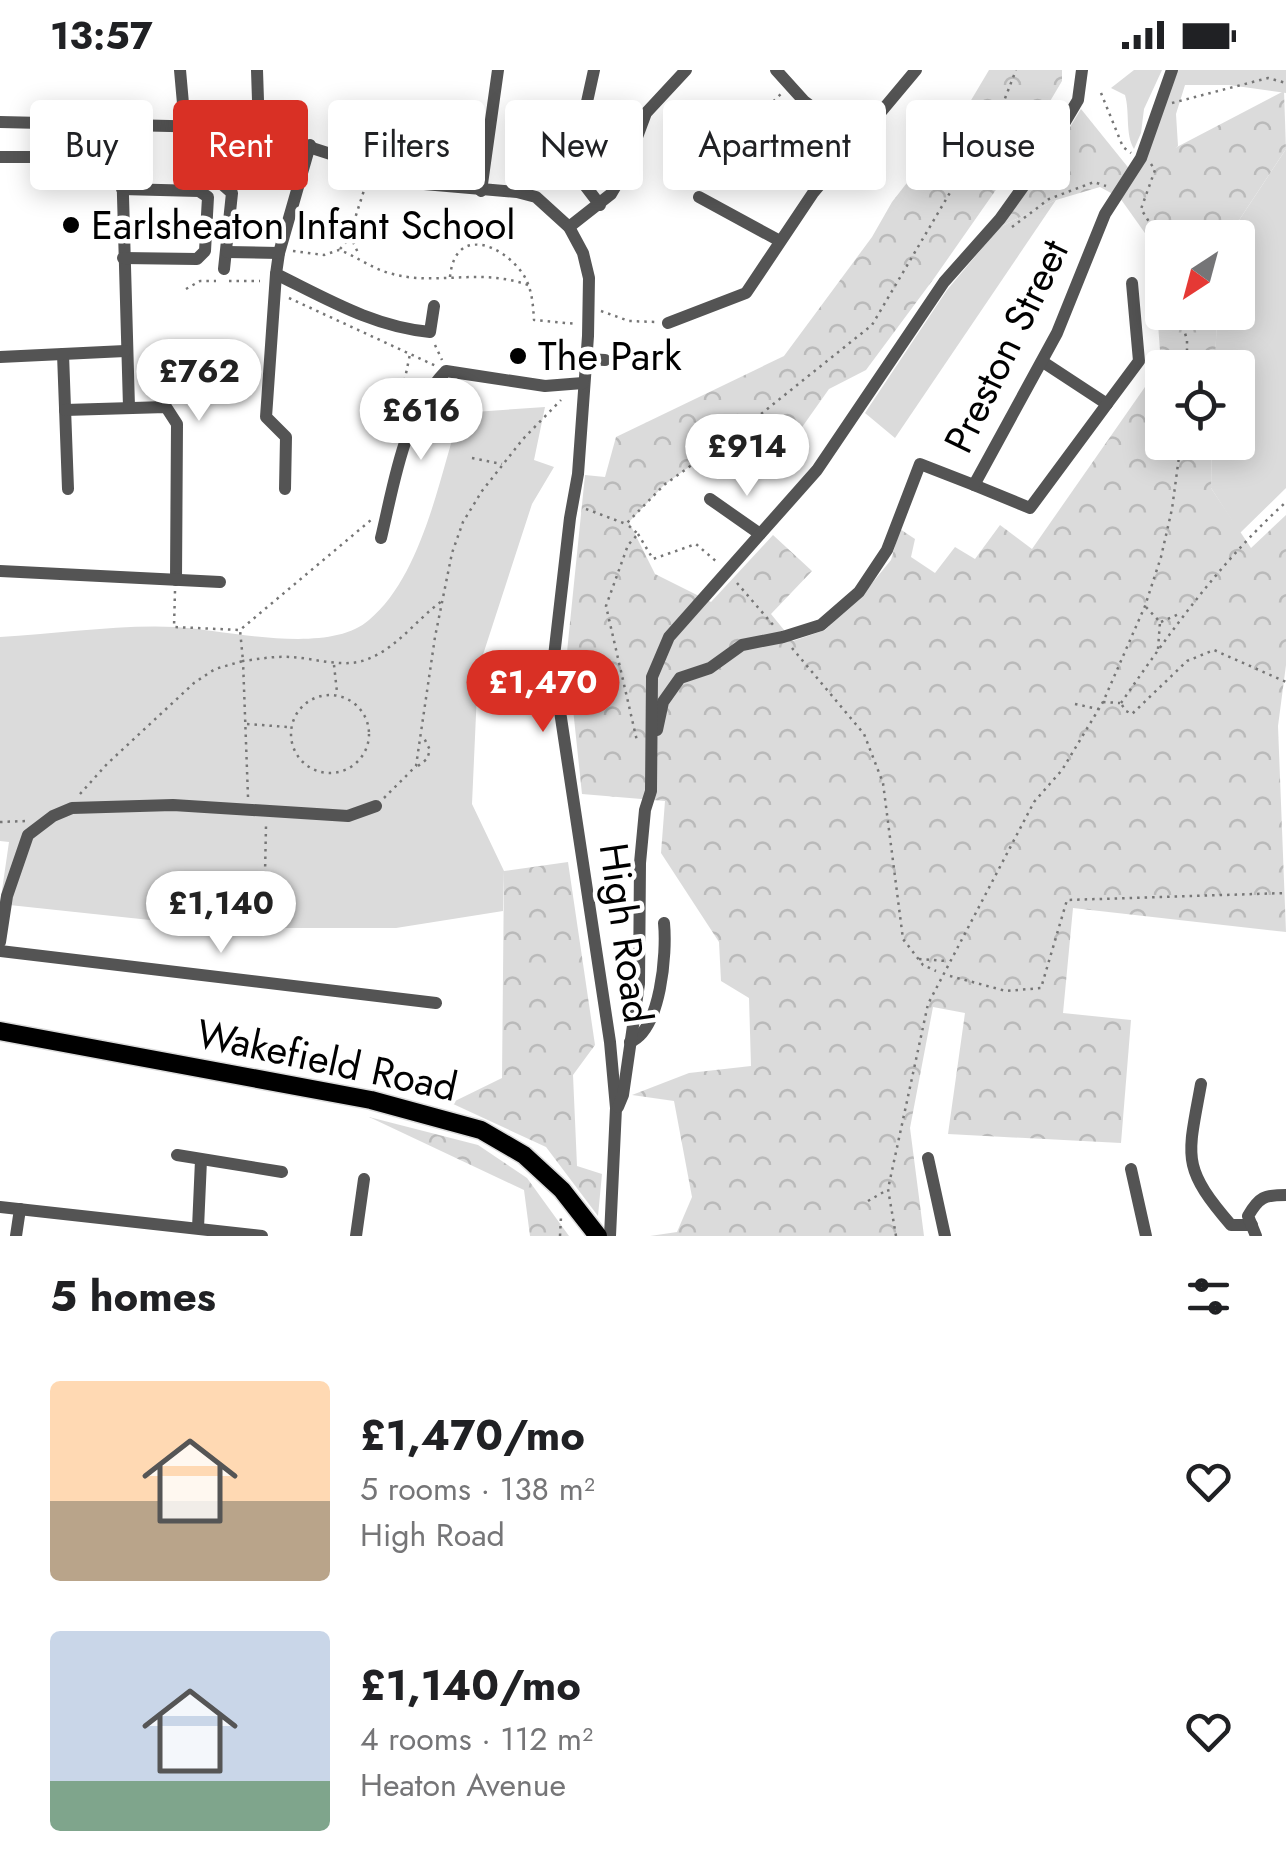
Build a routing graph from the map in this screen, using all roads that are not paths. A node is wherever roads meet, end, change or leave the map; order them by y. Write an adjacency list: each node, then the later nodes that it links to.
1 (180, 70): 10 (street)
2 (257, 70): 11 (street)
3 (498, 70): 23 (street)
4 (594, 70): 25 (street)
5 (686, 70): 25 (street)
6 (776, 70): 12 (street)
7 (916, 70): 13 (street)
8 (1172, 70): 41 (street, Preston Street)
9 (1083, 73): 50 (street)
10 (185, 100)
11 (258, 100)
12 (803, 100)
13 (886, 107)
14 (0, 122): 15 (street)
15 (30, 123)
16 (310, 146): 23 (street); 29 (street)
17 (0, 157): 18 (street)
18 (30, 158)
19 (122, 190): 30 (street)
20 (153, 190): 30 (street)
21 (229, 190): 28 (street)
22 (816, 190): 27 (street)
23 (481, 191): 26 (street)
24 (699, 197): 27 (street)
25 (600, 205): 26 (street)
26 (569, 227): 39 (street, High Road)
27 (780, 241): 35 (street)
28 (227, 252): 29 (street); 31 (street)
29 (278, 254): 32 (street)
30 (124, 258): 36 (street)
31 (224, 269)
32 (276, 274): 34 (street); 48 (street)
33 (1132, 284): 43 (street)
34 (434, 306)
35 (668, 323)
36 (125, 351): 37 (street); 44 (street)
37 (63, 354): 38 (street); 45 (street)
38 (0, 357)
39 (586, 359): 40 (street); 42 (street, High Road)
40 (606, 360)
41 (1043, 362): 43 (street); 46 (street, Preston Street)
42 (583, 383): 51 (street); 64 (street, High Road)
43 (1107, 404): 46 (street)
44 (129, 407): 45 (street); 53 (street)
45 (65, 410): 47 (street)
46 (974, 485): 55 (street, Preston Street)
47 (68, 489)
48 (285, 490)
49 (710, 499): 50 (street)
50 (760, 534): 55 (street)
51 (381, 538)
52 (0, 572): 53 (street)
53 (176, 580): 54 (street)
54 (220, 582)
55 (651, 791): 62 (street)
56 (376, 806): 58 (street)
57 (664, 924): 62 (street)
58 (0, 942)
59 (0, 951): 60 (street)
60 (436, 1004)
61 (0, 1030): 80 (highway, Wakefield Road)
62 (630, 1042): 64 (street)
63 (1201, 1084): 75 (street)
64 (616, 1108): 81 (street, High Road)
65 (177, 1155): 67 (street)
66 (928, 1158): 82 (street)
67 (201, 1160): 69 (street); 74 (street)
68 (1130, 1169): 83 (street)
69 (282, 1172)
70 (364, 1180): 79 (street)
71 (1286, 1195): 75 (street)
72 (0, 1207): 73 (street)
73 (20, 1209): 74 (street); 77 (street)
74 (198, 1228): 76 (street)
75 (1254, 1231)
76 (245, 1235): 78 (street)
77 (16, 1236)
78 (262, 1236)
79 (356, 1236)
80 (598, 1236)
81 (610, 1236)
82 (945, 1236)
83 (1146, 1236)

